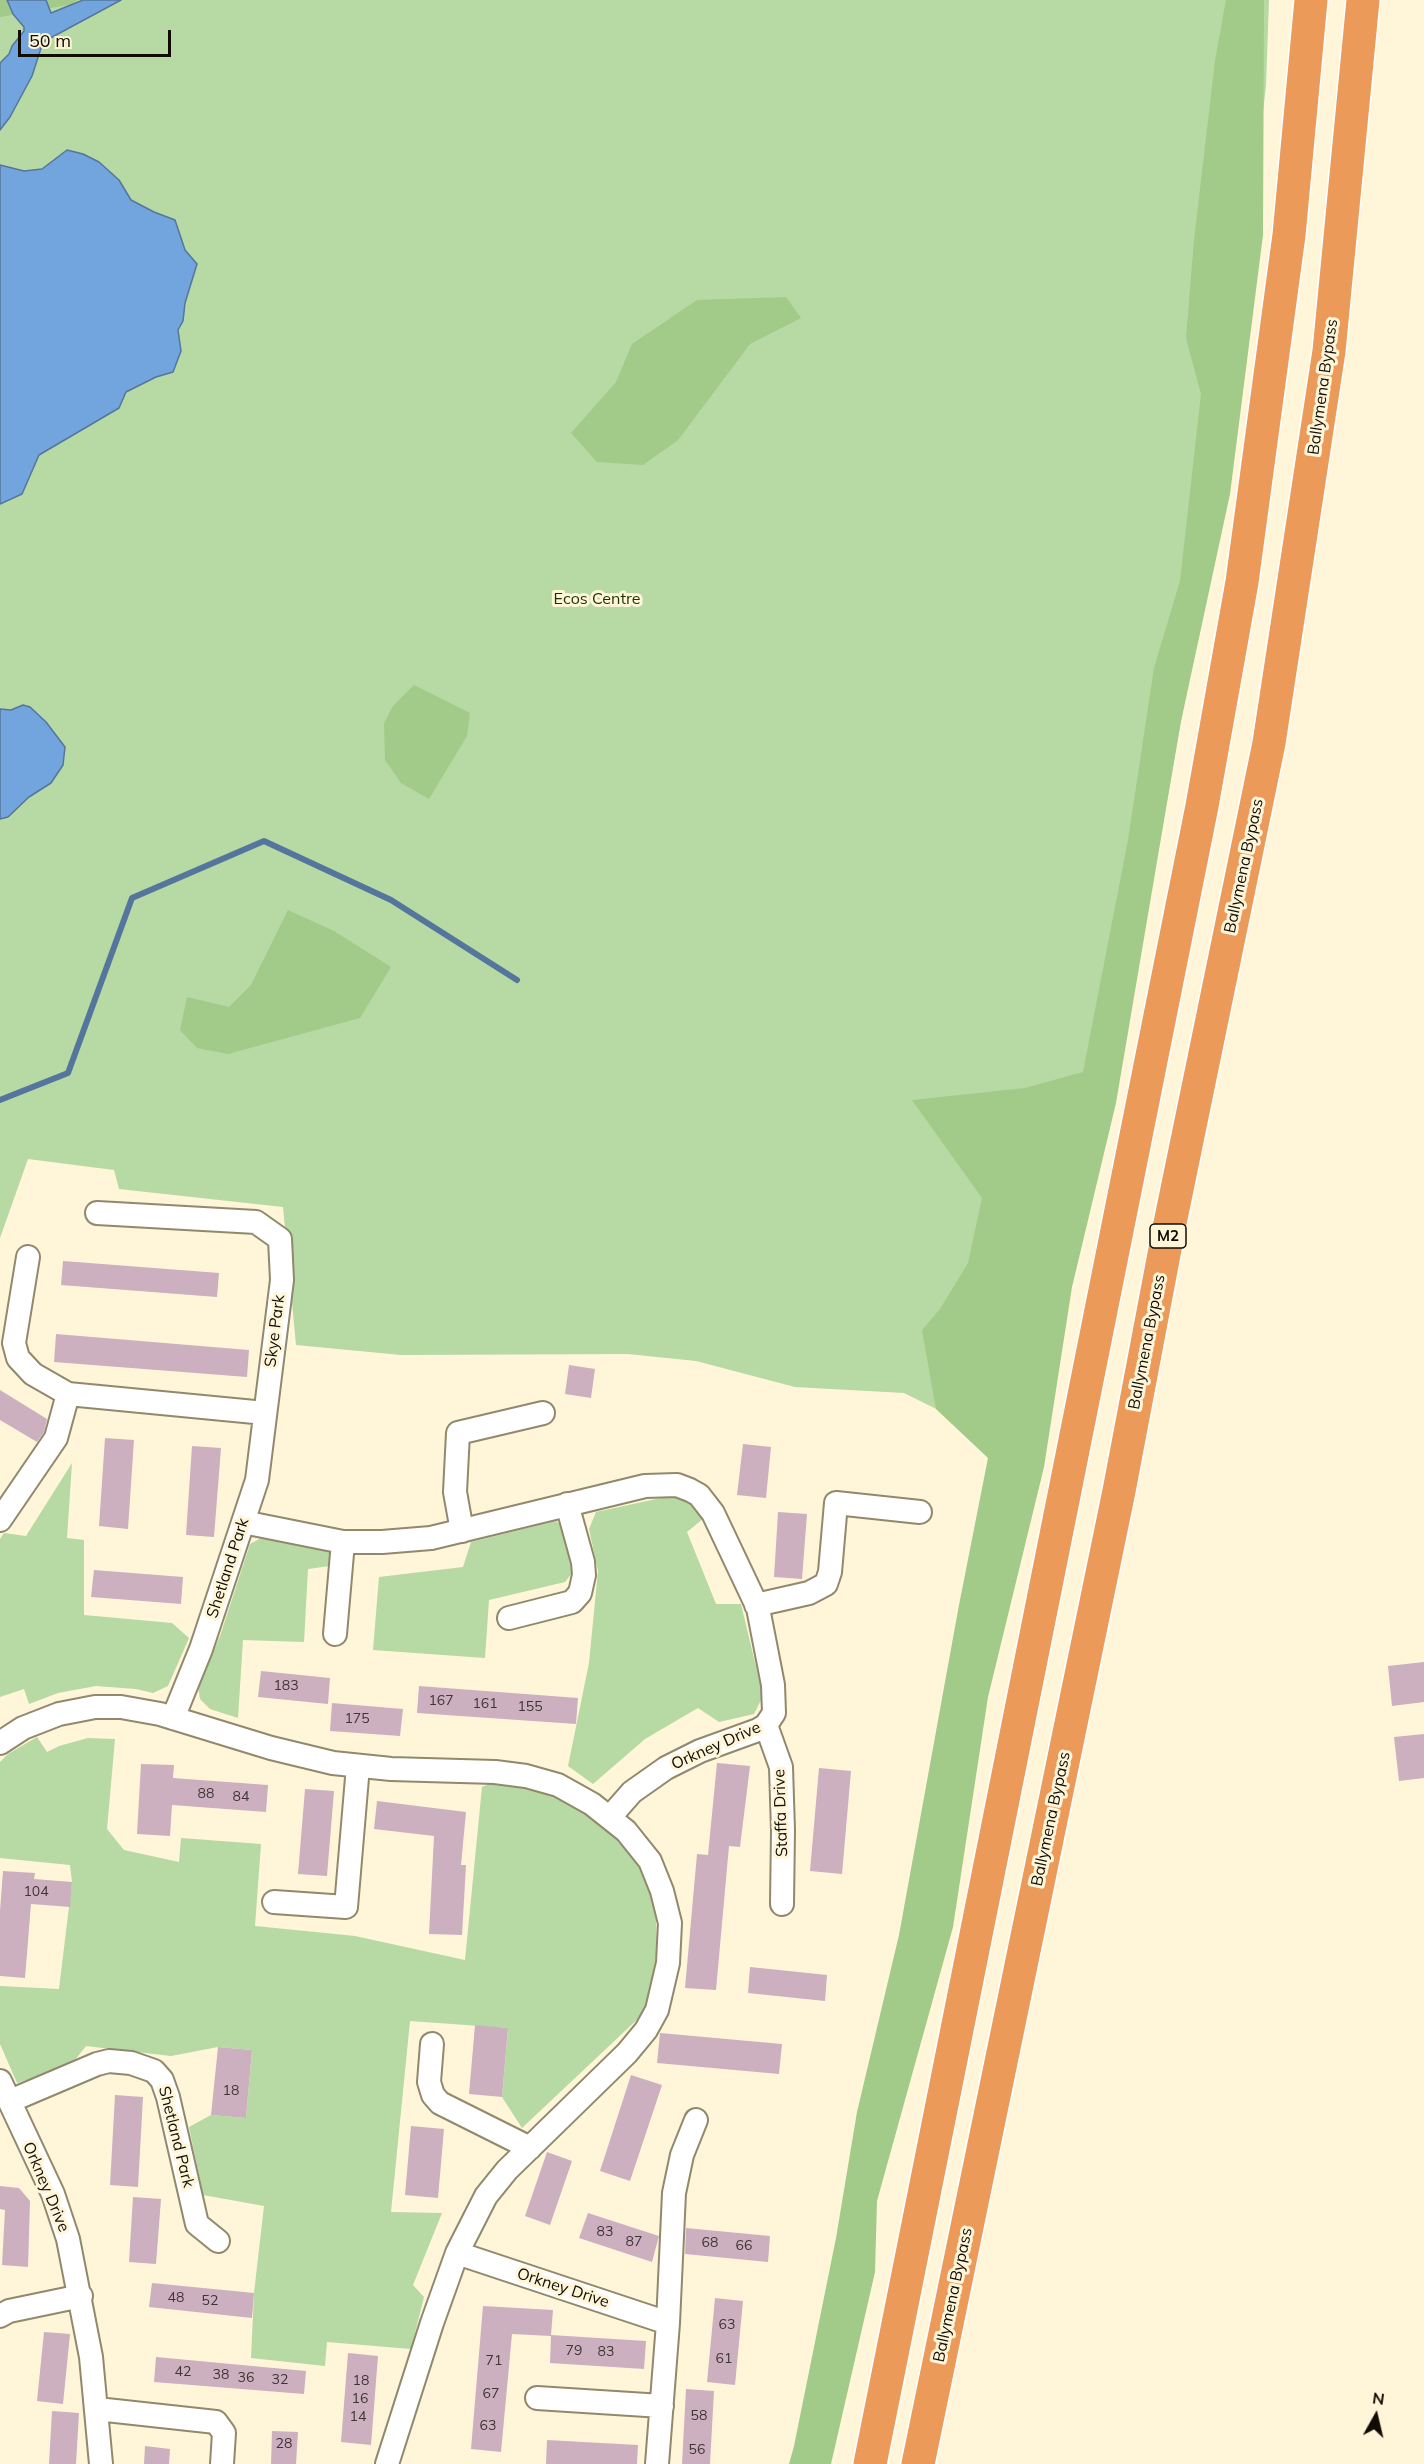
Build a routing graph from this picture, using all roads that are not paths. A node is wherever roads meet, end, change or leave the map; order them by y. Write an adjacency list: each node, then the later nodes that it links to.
1 (1311, 0): 41 (highway)
2 (1363, 0): 42 (highway, Ballymena Bypass / M2)
3 (96, 1213): 6 (street, Skye Park)
4 (28, 1257): 5 (street)
5 (68, 1394): 6 (street); 10 (street)
6 (265, 1413): 11 (street, Shetland Park)
7 (543, 1413): 12 (street)
8 (567, 1504): 12 (street, Orkney Drive); 14 (street, Orkney Drive); 15 (street)
9 (920, 1512): 14 (street)
10 (0, 1520)
11 (243, 1522): 13 (street, Orkney Drive); 17 (street, Shetland Park)
12 (462, 1531): 13 (street, Orkney Drive)
13 (344, 1542): 16 (street)
14 (756, 1605): 18 (street, Orkney Drive)
15 (509, 1618)
16 (335, 1634)
17 (173, 1718): 19 (street); 20 (street)
18 (766, 1725): 21 (street, Orkney Drive); 23 (street, Staffa Drive)
19 (0, 1743)
20 (358, 1766): 21 (street); 22 (street)
21 (610, 1817): 28 (street)
22 (274, 1902)
23 (782, 1904)
24 (432, 2044): 28 (street)
25 (0, 2081): 26 (street, Orkney Drive)
26 (10, 2101): 29 (street, Shetland Park); 31 (street, Orkney Drive)
27 (696, 2120): 33 (street)
28 (530, 2148): 30 (street)
29 (218, 2241)
30 (457, 2253): 33 (street, Orkney Drive); 39 (street)
31 (81, 2296): 32 (street); 36 (street, Orkney Drive)
32 (0, 2316)
33 (668, 2323): 35 (street)
34 (537, 2398): 35 (street)
35 (662, 2406): 40 (street)
36 (98, 2409): 37 (street, Orkney Drive); 38 (street)
37 (101, 2464)
38 (222, 2464)
39 (387, 2464)
40 (657, 2464)
41 (870, 2464)
42 (918, 2464)

